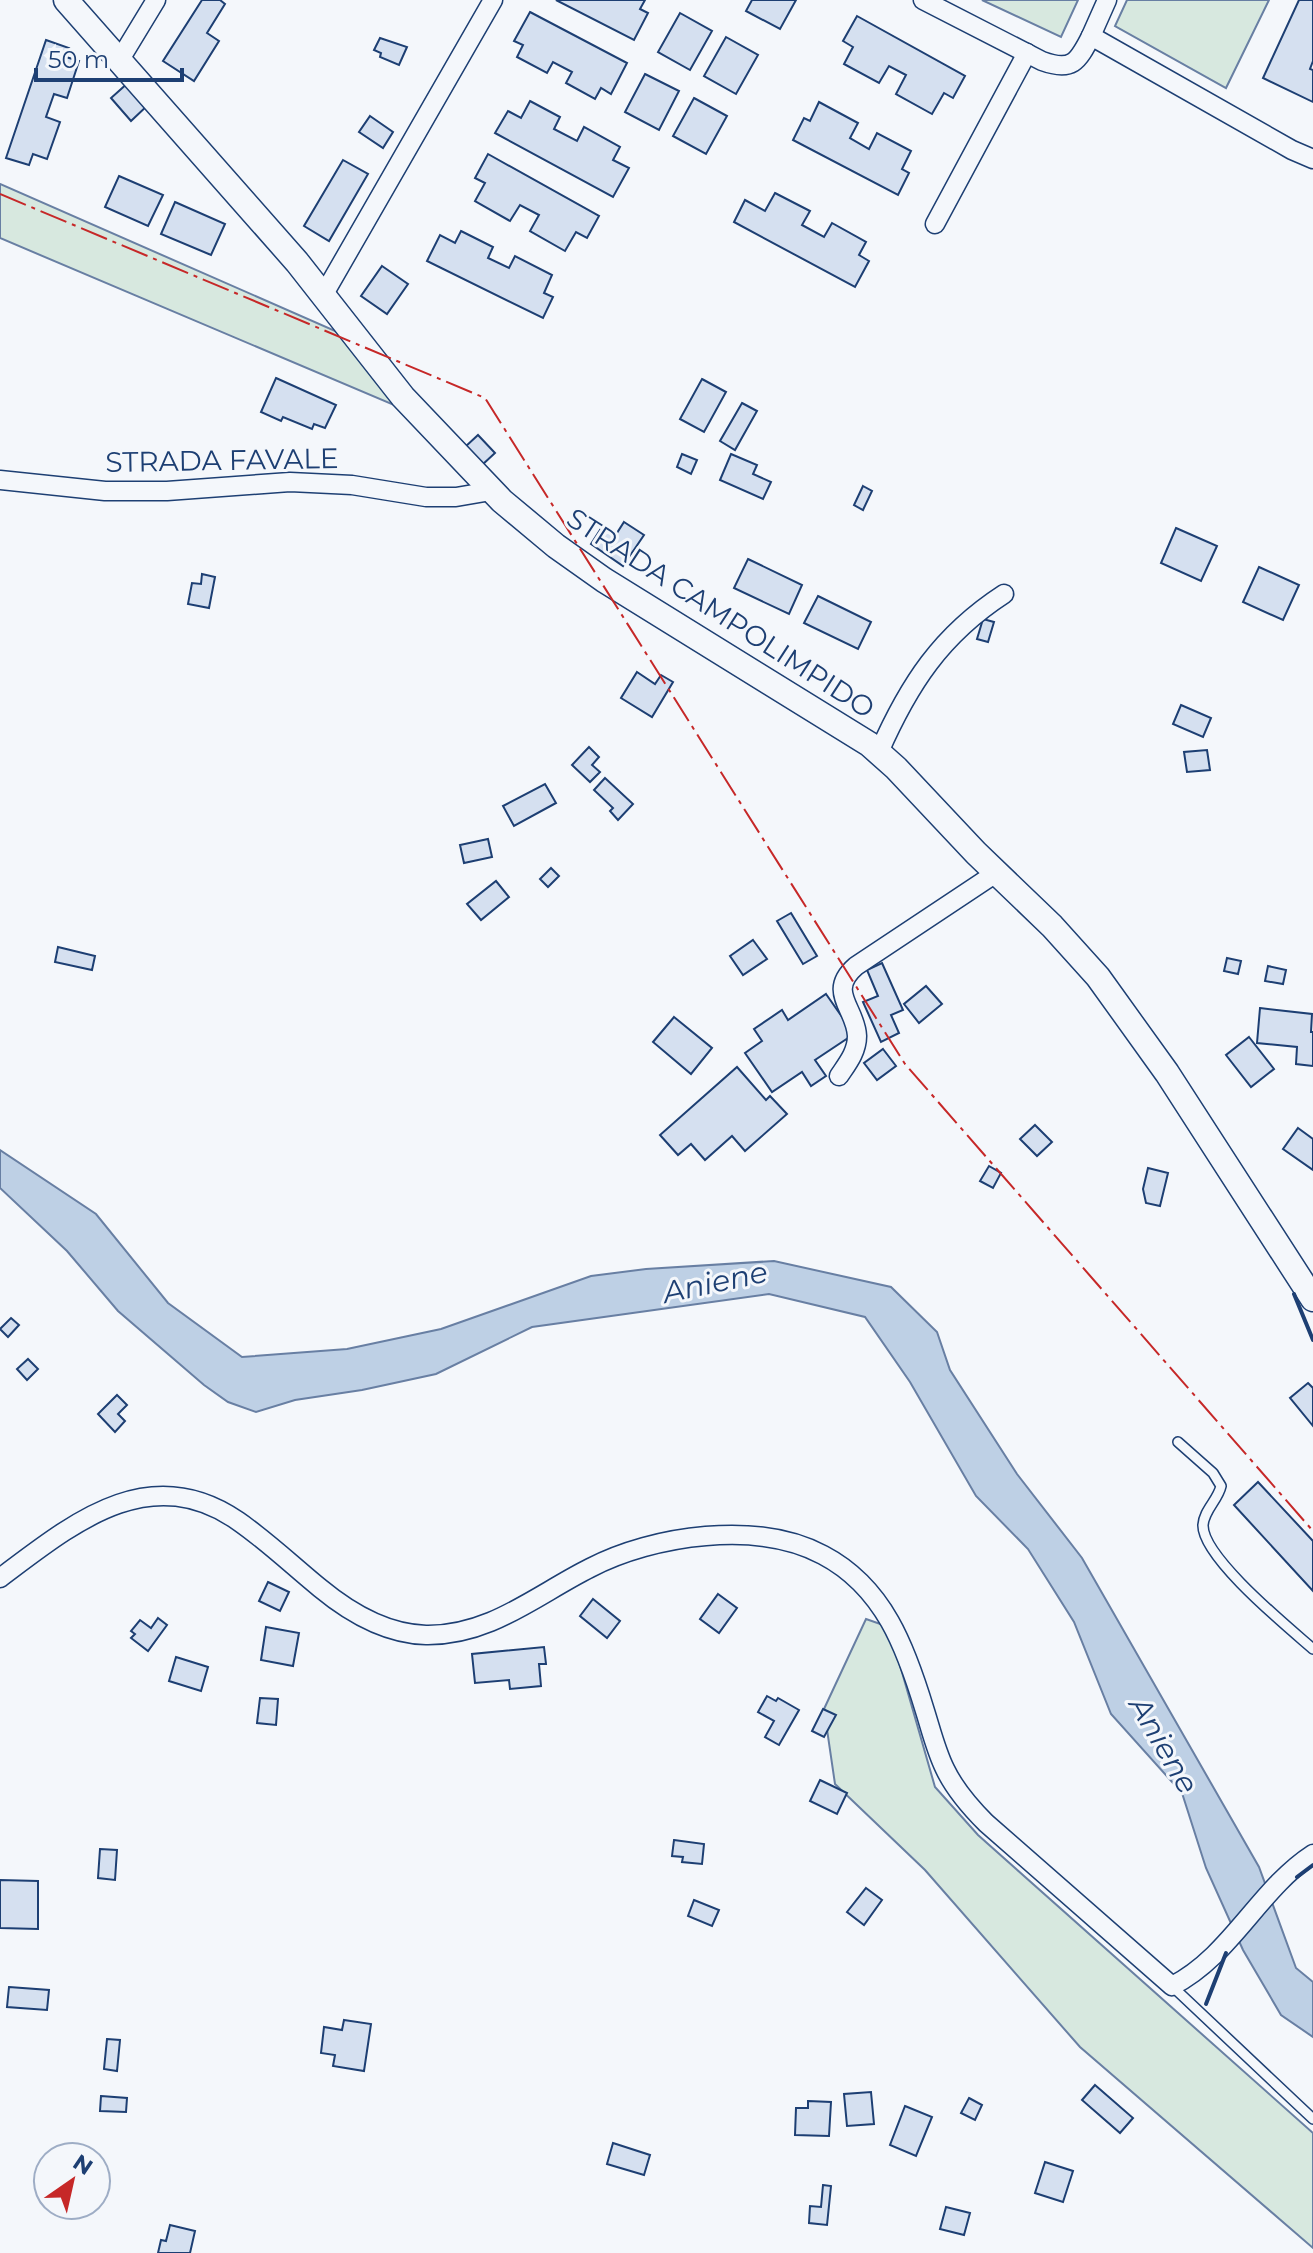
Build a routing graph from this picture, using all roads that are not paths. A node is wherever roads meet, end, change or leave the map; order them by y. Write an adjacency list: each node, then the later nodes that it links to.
1 (66, 0): 8 (street, STRADA CAMPOLIMPIDO)
2 (156, 0): 8 (street)
3 (493, 0): 11 (street)
4 (923, 0): 7 (street)
5 (1107, 0): 6 (street)
6 (1091, 36): 7 (street); 9 (street)
7 (1027, 53): 10 (street)
8 (119, 61): 11 (street, STRADA CAMPOLIMPIDO)
9 (1313, 159)
10 (935, 224)
11 (324, 294): 13 (street, STRADA CAMPOLIMPIDO)
12 (0, 480): 13 (street, STRADA FAVALE)
13 (491, 491): 15 (street, STRADA CAMPOLIMPIDO)
14 (1004, 594): 15 (street)
15 (879, 752): 16 (street, STRADA CAMPOLIMPIDO)
16 (996, 873): 17 (street); 18 (street, STRADA CAMPOLIMPIDO)
17 (839, 1076)
18 (1313, 1299)
19 (1178, 1442): 21 (lane)
20 (0, 1578): 23 (street)
21 (1313, 1649)
22 (1313, 1854): 23 (street)
23 (1172, 1986): 24 (lane)
24 (1313, 2119)

